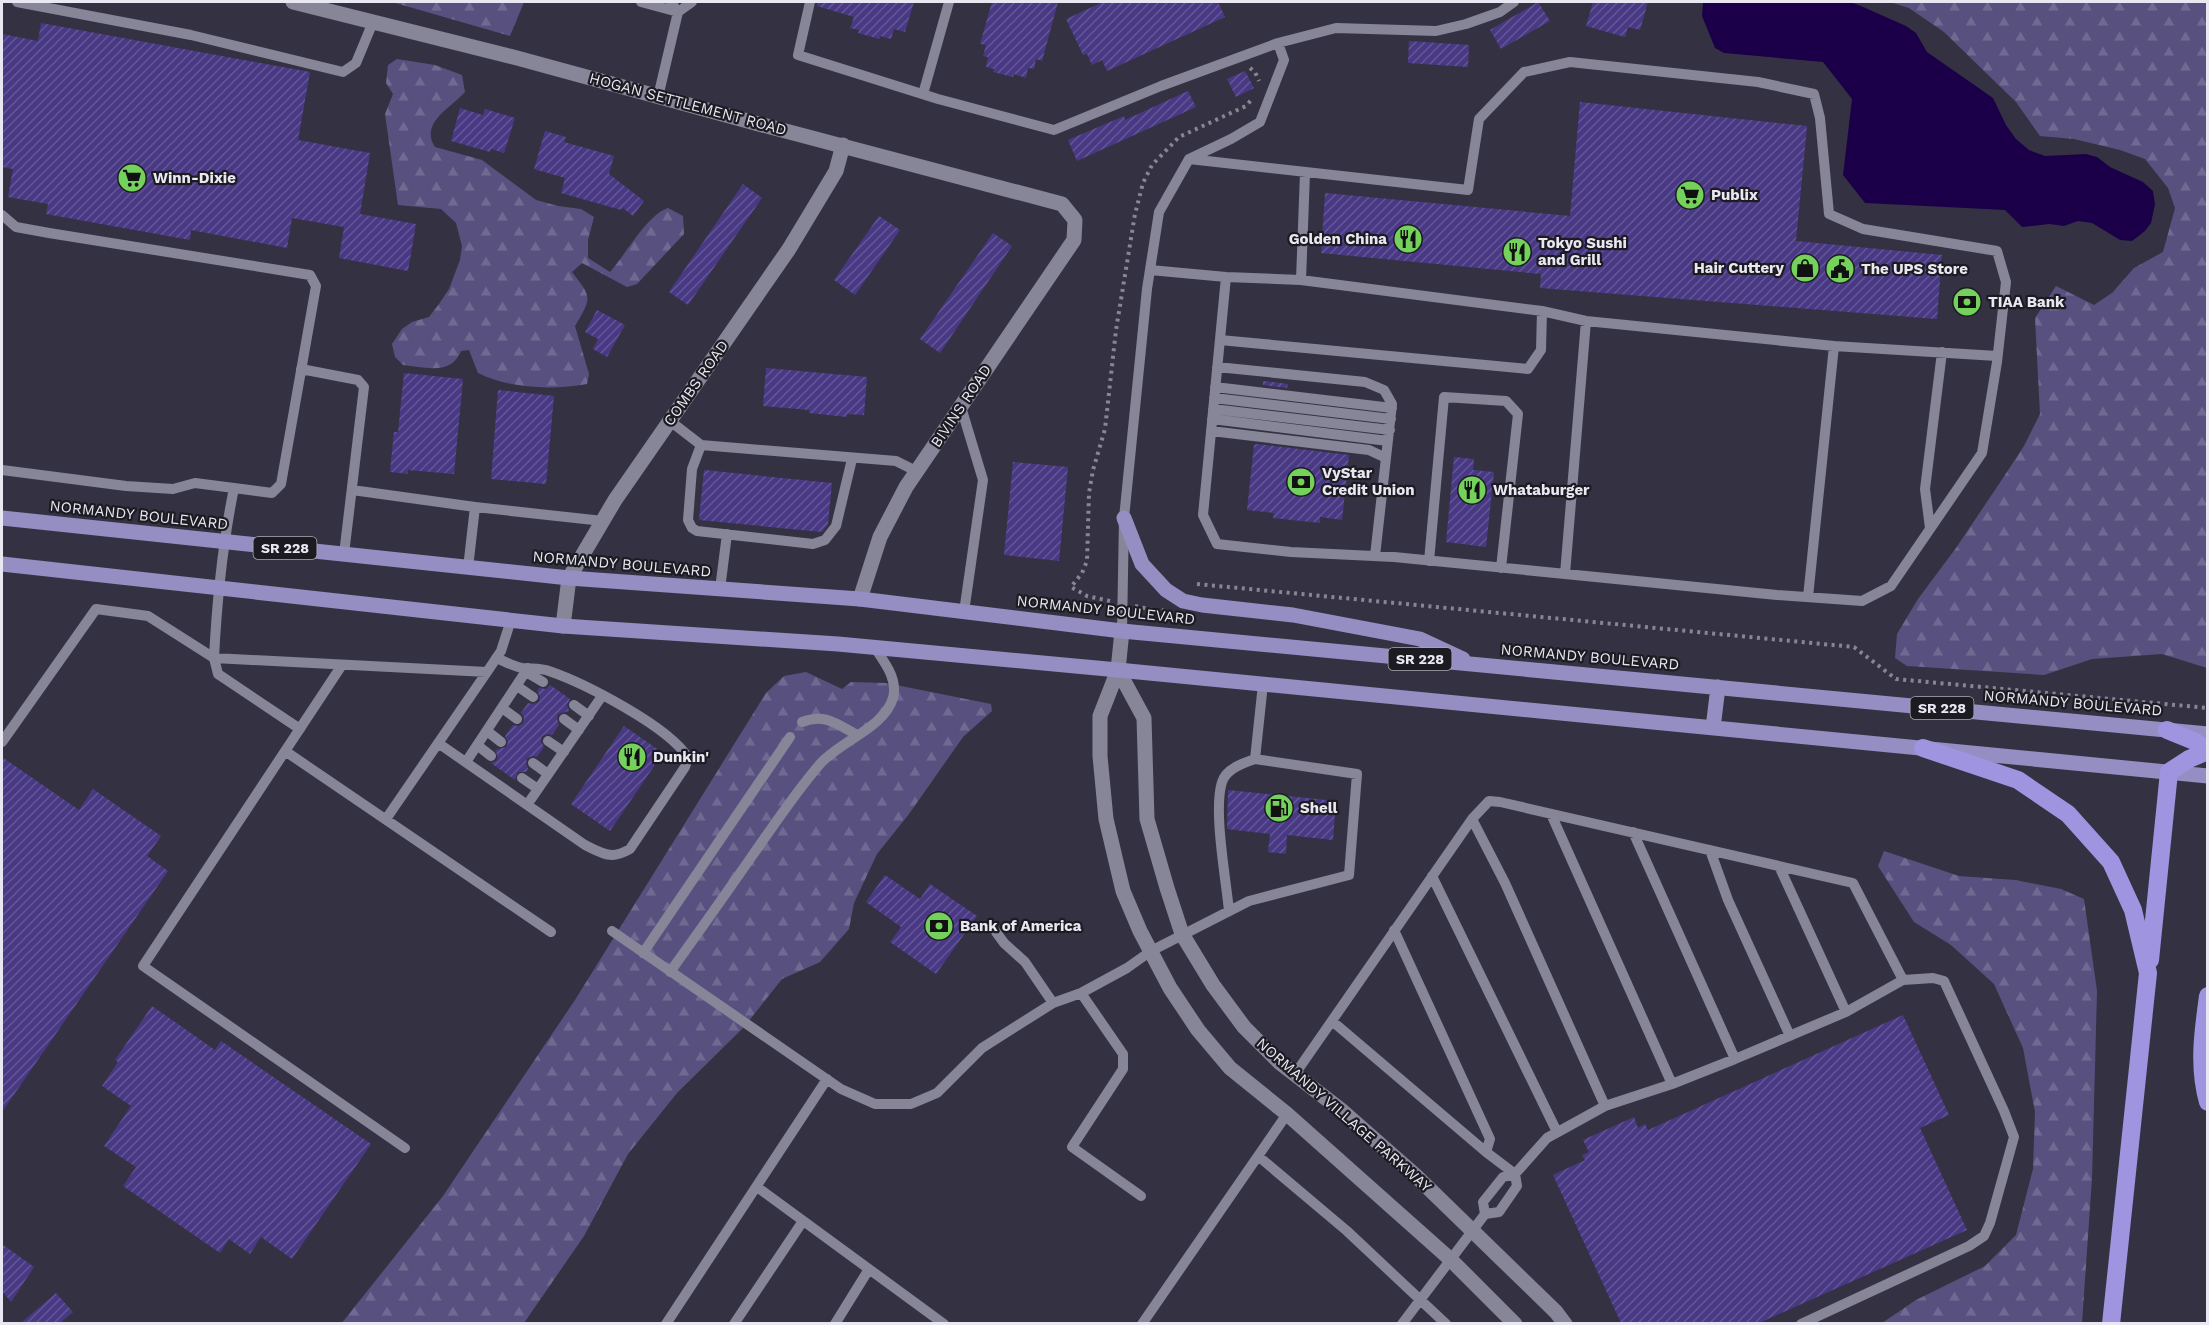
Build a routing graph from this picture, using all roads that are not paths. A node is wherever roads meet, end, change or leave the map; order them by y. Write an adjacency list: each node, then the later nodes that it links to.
1 (17, 2): 10 (lane)
2 (293, 2): 10 (street, HOGAN SETTLEMENT ROAD)
3 (640, 2): 9 (lane)
4 (671, 2): 9 (lane)
5 (692, 2): 9 (lane)
6 (810, 2): 12 (lane)
7 (949, 2): 12 (lane)
8 (1514, 2): 11 (lane)
9 (678, 12): 13 (lane)
10 (373, 22): 13 (street, HOGAN SETTLEMENT ROAD)
11 (1278, 43): 12 (lane); 15 (lane)
12 (923, 94)
13 (658, 97): 14 (street, HOGAN SETTLEMENT ROAD)
14 (843, 145): 18 (street, HOGAN SETTLEMENT ROAD); 32 (street, COMBS ROAD)
15 (1189, 159): 16 (lane); 19 (lane)
16 (1305, 173): 21 (lane); 27 (lane)
17 (2, 215): 29 (lane)
18 (1075, 220): 31 (street, BIVINS ROAD)
19 (1150, 270): 20 (lane); 44 (lane)
20 (1226, 277): 21 (lane); 24 (lane)
21 (1301, 280): 22 (lane)
22 (1542, 311): 23 (lane); 24 (lane)
23 (1586, 321): 25 (lane); 55 (lane)
24 (1220, 340): 28 (lane)
25 (1834, 346): 26 (lane); 59 (lane)
26 (1942, 352): 27 (lane); 46 (lane)
27 (1997, 356): 46 (lane)
28 (1217, 367): 30 (lane); 33 (lane)
29 (301, 369): 40 (lane); 41 (lane)
30 (1214, 403): 33 (lane); 33 (lane); 34 (lane)
31 (961, 407): 39 (street, BIVINS ROAD); 61 (lane)
32 (670, 421): 35 (lane); 45 (street, COMBS ROAD)
33 (1390, 424): 36 (lane)
34 (1211, 431): 36 (lane); 50 (lane)
35 (701, 445): 37 (lane); 47 (lane)
36 (1386, 458): 50 (lane)
37 (852, 459): 39 (lane); 47 (lane)
38 (2, 470): 40 (lane)
39 (916, 471): 60 (street, BIVINS ROAD)
40 (234, 488): 48 (lane)
41 (352, 490): 42 (lane); 49 (lane)
42 (475, 507): 45 (lane); 53 (lane)
43 (2, 518): 48 (main road, NORMANDY BOULEVARD / SR 228)
44 (1124, 518): 64 (lane); 68 (main road)
45 (603, 521): 56 (street, COMBS ROAD)
46 (1930, 528): 59 (lane)
47 (727, 534): 58 (lane)
48 (223, 542): 49 (main road, NORMANDY BOULEVARD / SR 228); 57 (lane)
49 (344, 555): 53 (main road, NORMANDY BOULEVARD / SR 228)
50 (1375, 556): 51 (lane)
51 (1429, 561): 54 (lane); 54 (lane)
52 (2, 564): 57 (main road)
53 (468, 568): 56 (main road, NORMANDY BOULEVARD / SR 228)
54 (1501, 568): 55 (lane)
55 (1565, 574): 59 (lane)
56 (569, 579): 58 (main road, NORMANDY BOULEVARD / SR 228); 63 (street, COMBS ROAD)
57 (218, 587): 62 (main road); 66 (lane)
58 (720, 590): 60 (main road, NORMANDY BOULEVARD / SR 228)
59 (1808, 597)
60 (860, 599): 61 (main road, NORMANDY BOULEVARD / SR 228)
61 (964, 612): 64 (main road, NORMANDY BOULEVARD / SR 228)
62 (511, 620): 63 (main road); 67 (lane)
63 (563, 626): 65 (main road)
64 (1122, 631): 68 (main road, NORMANDY BOULEVARD / SR 228); 71 (street)
65 (875, 648): 71 (main road); 91 (lane)
66 (214, 658): 69 (lane); 86 (lane); 94 (lane)
67 (496, 658): 70 (lane); 72 (lane)
68 (1474, 664): 76 (main road, NORMANDY BOULEVARD / SR 228)
69 (342, 665): 72 (lane); 86 (lane)
70 (527, 670): 73 (lane); 75 (lane); 77 (lane)
71 (1118, 670): 74 (main road); 124 (street, NORMANDY VILLAGE PARKWAY); 125 (street)
72 (487, 672): 96 (lane)
73 (543, 682)
74 (1263, 684): 85 (main road); 103 (lane)
75 (517, 686): 78 (lane); 80 (lane)
76 (1718, 687): 85 (main road); 88 (main road, NORMANDY BOULEVARD / SR 228)
77 (602, 696): 81 (lane); 111 (lane)
78 (532, 697)
79 (574, 705): 81 (lane)
80 (502, 708): 82 (lane); 89 (lane)
81 (589, 716): 87 (lane)
82 (517, 719)
83 (564, 719): 87 (lane)
84 (802, 722): 91 (lane)
85 (1713, 728): 98 (main road)
86 (300, 729): 99 (lane)
87 (579, 730): 101 (lane)
88 (2166, 730): 90 (main road, NORMANDY BOULEVARD / SR 228); 100 (highway)
89 (487, 731): 95 (lane); 97 (lane)
90 (2208, 734)
91 (857, 735): 127 (lane)
92 (790, 737): 126 (lane)
93 (548, 741): 101 (lane)
94 (2, 742)
95 (501, 742)
96 (438, 743): 104 (lane); 113 (lane)
97 (477, 745): 102 (lane); 104 (lane)
98 (1923, 748): 106 (main road); 128 (highway)
99 (285, 751): 113 (lane); 144 (lane)
100 (2208, 751): 106 (highway)
101 (564, 752): 107 (lane)
102 (491, 756)
103 (1255, 759): 119 (lane); 119 (lane)
104 (466, 762): 111 (lane)
105 (532, 763): 107 (lane)
106 (2169, 772): 108 (main road); 128 (highway)
107 (548, 774): 110 (lane)
108 (2208, 776)
109 (522, 778): 110 (lane)
110 (538, 789): 111 (lane)
111 (527, 805)
112 (1551, 814): 114 (lane); 115 (lane); 139 (lane)
113 (386, 819): 123 (lane)
114 (1472, 819): 118 (lane); 141 (lane)
115 (1633, 832): 116 (lane); 136 (lane)
116 (1710, 850): 117 (lane); 135 (lane)
117 (1779, 866): 129 (lane); 133 (lane)
118 (1432, 876): 120 (lane); 143 (lane)
119 (1229, 911): 124 (lane)
120 (1394, 930): 134 (lane); 145 (lane)
121 (612, 932): 126 (lane)
122 (996, 932): 132 (lane)
123 (551, 933)
124 (1182, 934): 125 (lane); 137 (street, NORMANDY VILLAGE PARKWAY)
125 (1150, 951): 130 (lane); 142 (street)
126 (643, 953): 127 (lane)
127 (670, 972): 138 (lane)
128 (2148, 973): 166 (highway)
129 (1903, 980): 133 (lane); 165 (lane)
130 (1081, 993): 132 (lane); 149 (lane)
131 (2208, 996): 140 (highway)
132 (1053, 1003): 138 (lane)
133 (1846, 1012): 135 (lane)
134 (1332, 1021): 137 (lane); 145 (lane)
135 (1790, 1036): 136 (lane)
136 (1735, 1059): 139 (lane)
137 (1295, 1074): 152 (street, NORMANDY VILLAGE PARKWAY)
138 (827, 1080): 148 (lane)
139 (1672, 1084): 141 (lane)
140 (2208, 1102)
141 (1605, 1106): 143 (lane)
142 (1287, 1114): 146 (lane); 153 (street)
143 (1557, 1132): 147 (lane)
144 (405, 1148)
145 (1486, 1152): 147 (lane)
146 (1258, 1156): 155 (lane); 160 (lane)
147 (1515, 1174): 150 (lane); 150 (lane)
148 (757, 1187): 151 (lane); 157 (lane)
149 (1141, 1197)
150 (1485, 1214): 152 (lane)
151 (803, 1221): 154 (lane); 158 (lane)
152 (1472, 1231): 153 (lane); 164 (street, NORMANDY VILLAGE PARKWAY)
153 (1450, 1258): 155 (lane); 163 (street)
154 (870, 1269): 156 (lane); 159 (lane)
155 (1420, 1299): 161 (lane); 162 (lane)
156 (937, 1321)
157 (666, 1323)
158 (734, 1323)
159 (835, 1323)
160 (1142, 1323)
161 (1402, 1323)
162 (1446, 1323)
163 (1515, 1323)
164 (1565, 1323)
165 (1802, 1323)
166 (2111, 1323)

